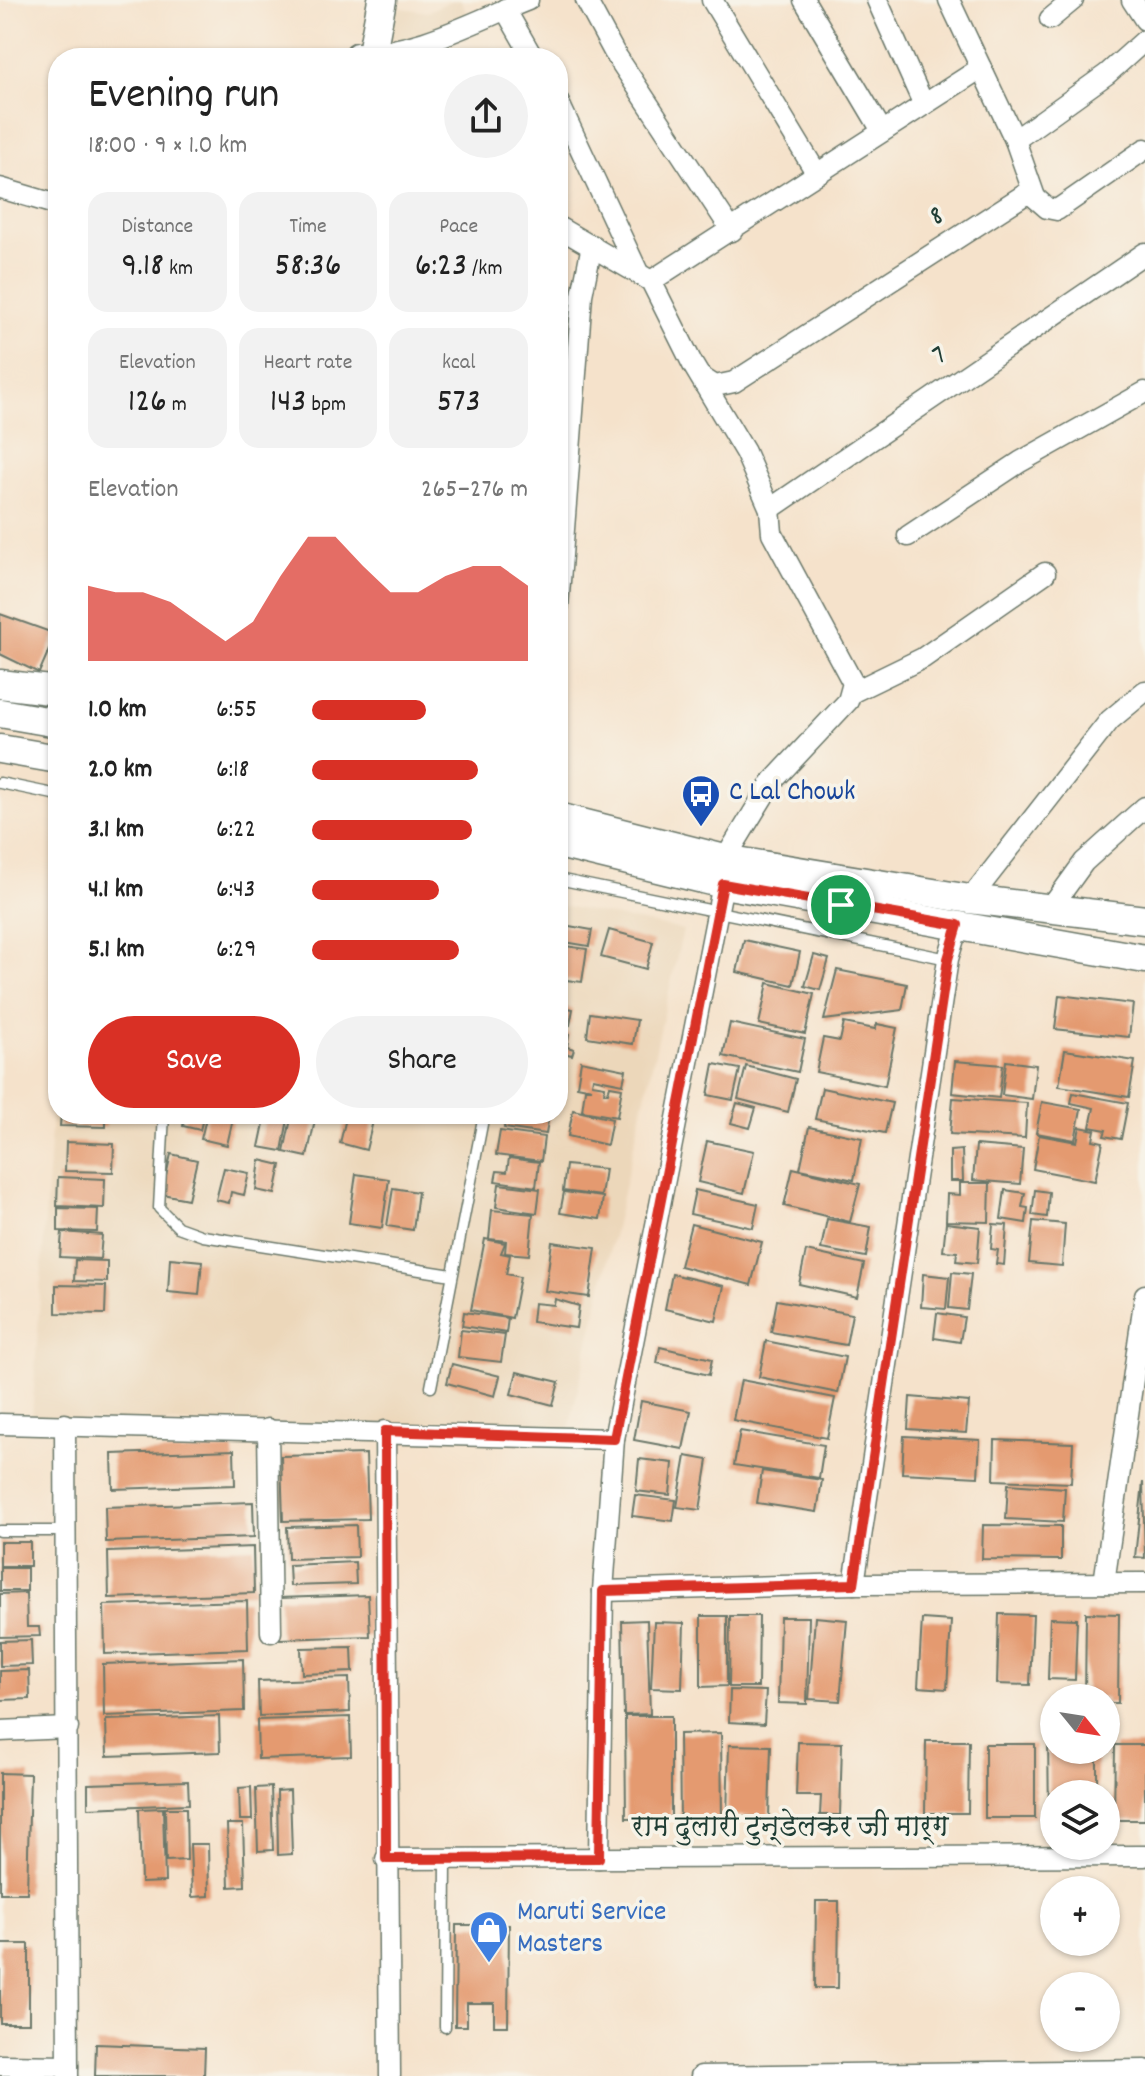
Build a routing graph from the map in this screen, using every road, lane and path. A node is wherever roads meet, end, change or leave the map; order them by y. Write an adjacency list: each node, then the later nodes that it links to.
1 (365, 0): 15 (main road)
2 (382, 0): 16 (main road)
3 (528, 0): 11 (street)
4 (586, 0): 29 (street)
5 (712, 0): 25 (street)
6 (804, 0): 22 (street)
7 (877, 0): 20 (street)
8 (949, 0): 19 (street)
9 (1073, 0): 12 (street)
10 (1132, 0): 13 (street)
11 (505, 9): 17 (street); 18 (street)
12 (1050, 19)
13 (1145, 20)
14 (1145, 40): 23 (street)
15 (364, 48)
16 (366, 48)
17 (393, 48)
18 (527, 48)
19 (981, 68): 20 (street); 23 (street)
20 (923, 103): 22 (street)
21 (568, 118): 33 (street)
22 (882, 131): 25 (street)
23 (1015, 140): 27 (street)
24 (1145, 149): 27 (street)
25 (817, 174): 29 (street)
26 (0, 188): 28 (street)
27 (1035, 197): 34 (street, 8)
28 (48, 202)
29 (732, 231): 33 (street)
30 (568, 232): 31 (street)
31 (592, 245): 33 (street); 36 (street)
32 (1145, 253): 37 (street, 7)
33 (644, 276): 34 (street)
34 (701, 377): 37 (street)
35 (1145, 392): 38 (street)
36 (568, 403)
37 (770, 509): 43 (street)
38 (908, 536)
39 (1045, 573): 43 (street)
40 (0, 684): 41 (main road)
41 (48, 690)
42 (1145, 691): 55 (street)
43 (851, 693): 54 (street)
44 (0, 713): 45 (main road)
45 (48, 721)
46 (0, 749): 47 (main road)
47 (48, 757)
48 (0, 783): 49 (lane)
49 (48, 793)
50 (1145, 807): 56 (street)
51 (568, 821): 54 (main road)
52 (568, 846): 54 (main road)
53 (568, 879): 54 (lane)
54 (722, 884): 55 (main road); 58 (main road); 59 (lane); 70 (street)
55 (970, 899): 56 (main road)
56 (1050, 909): 57 (main road)
57 (1145, 920)
58 (958, 925): 59 (street); 60 (main road)
59 (948, 959): 75 (street)
60 (1145, 959)
61 (163, 1124): 63 (lane)
62 (482, 1124): 63 (lane)
63 (452, 1275): 65 (lane)
64 (1145, 1295): 73 (street)
65 (431, 1387)
66 (0, 1424): 67 (street)
67 (65, 1424): 68 (street); 72 (street)
68 (268, 1429): 69 (street); 77 (street)
69 (385, 1431): 70 (street); 83 (street)
70 (614, 1439): 76 (street)
71 (0, 1531): 72 (lane)
72 (65, 1531): 78 (street)
73 (1104, 1583): 74 (street); 75 (street)
74 (1145, 1583)
75 (854, 1584): 76 (street)
76 (603, 1591): 82 (street)
77 (271, 1632)
78 (68, 1728): 79 (street); 87 (street)
79 (0, 1731)
80 (1145, 1856): 82 (street, राम दुलारी टुन्डेलकर जी मार्ग)
81 (446, 1858): 82 (street, राम दुलारी टुन्डेलकर जी मार्ग); 83 (street, राम दुलारी टुन्डेलकर जी मार्ग); 84 (lane)
82 (599, 1858)
83 (386, 1859): 88 (street)
84 (445, 2027)
85 (0, 2065): 87 (street)
86 (1145, 2070): 89 (street)
87 (68, 2071)
88 (390, 2076)
89 (701, 2076)

